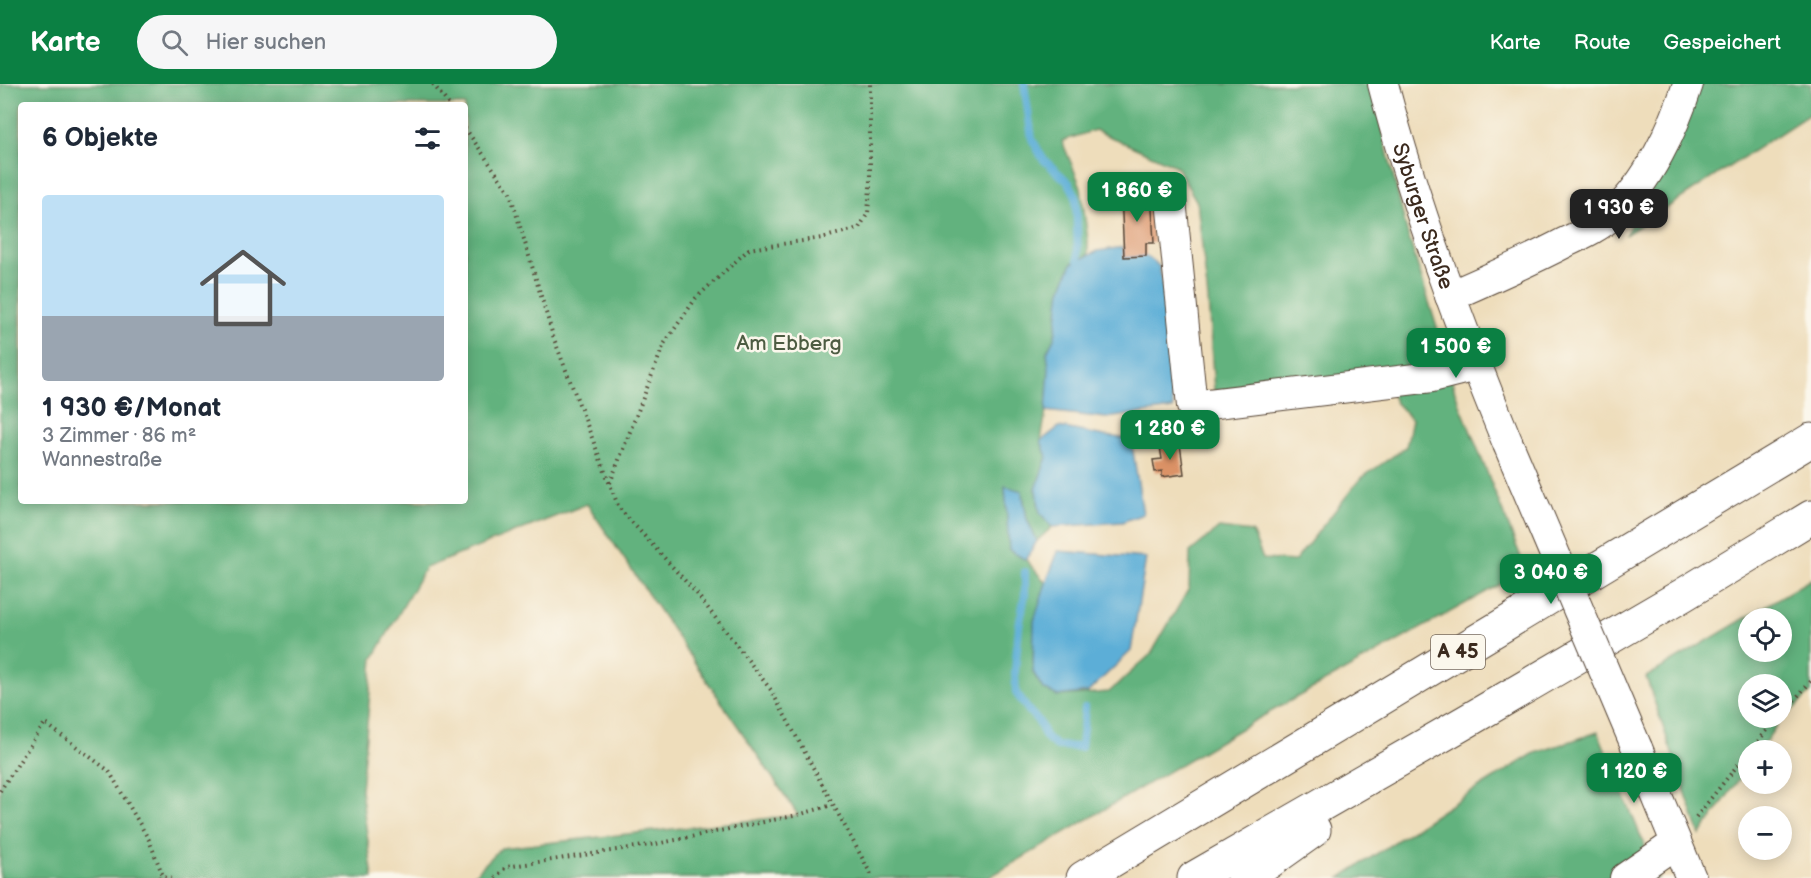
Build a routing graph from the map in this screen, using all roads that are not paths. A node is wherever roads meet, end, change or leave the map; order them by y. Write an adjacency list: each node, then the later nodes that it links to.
1 (1383, 84): 4 (street, Syburger Straße)
2 (1688, 84): 4 (street)
3 (1171, 200): 5 (street)
4 (1450, 296): 5 (street, Syburger Straße)
5 (1476, 366): 9 (street, Syburger Straße, bridge)
6 (1811, 440): 10 (highway, A 45)
7 (1811, 517): 8 (highway)
8 (1467, 721): 11 (highway); 12 (highway)
9 (1676, 843): 13 (street); 14 (street, Syburger Straße)
10 (1083, 878)
11 (1194, 878)
12 (1244, 878)
13 (1625, 878)
14 (1690, 878)

